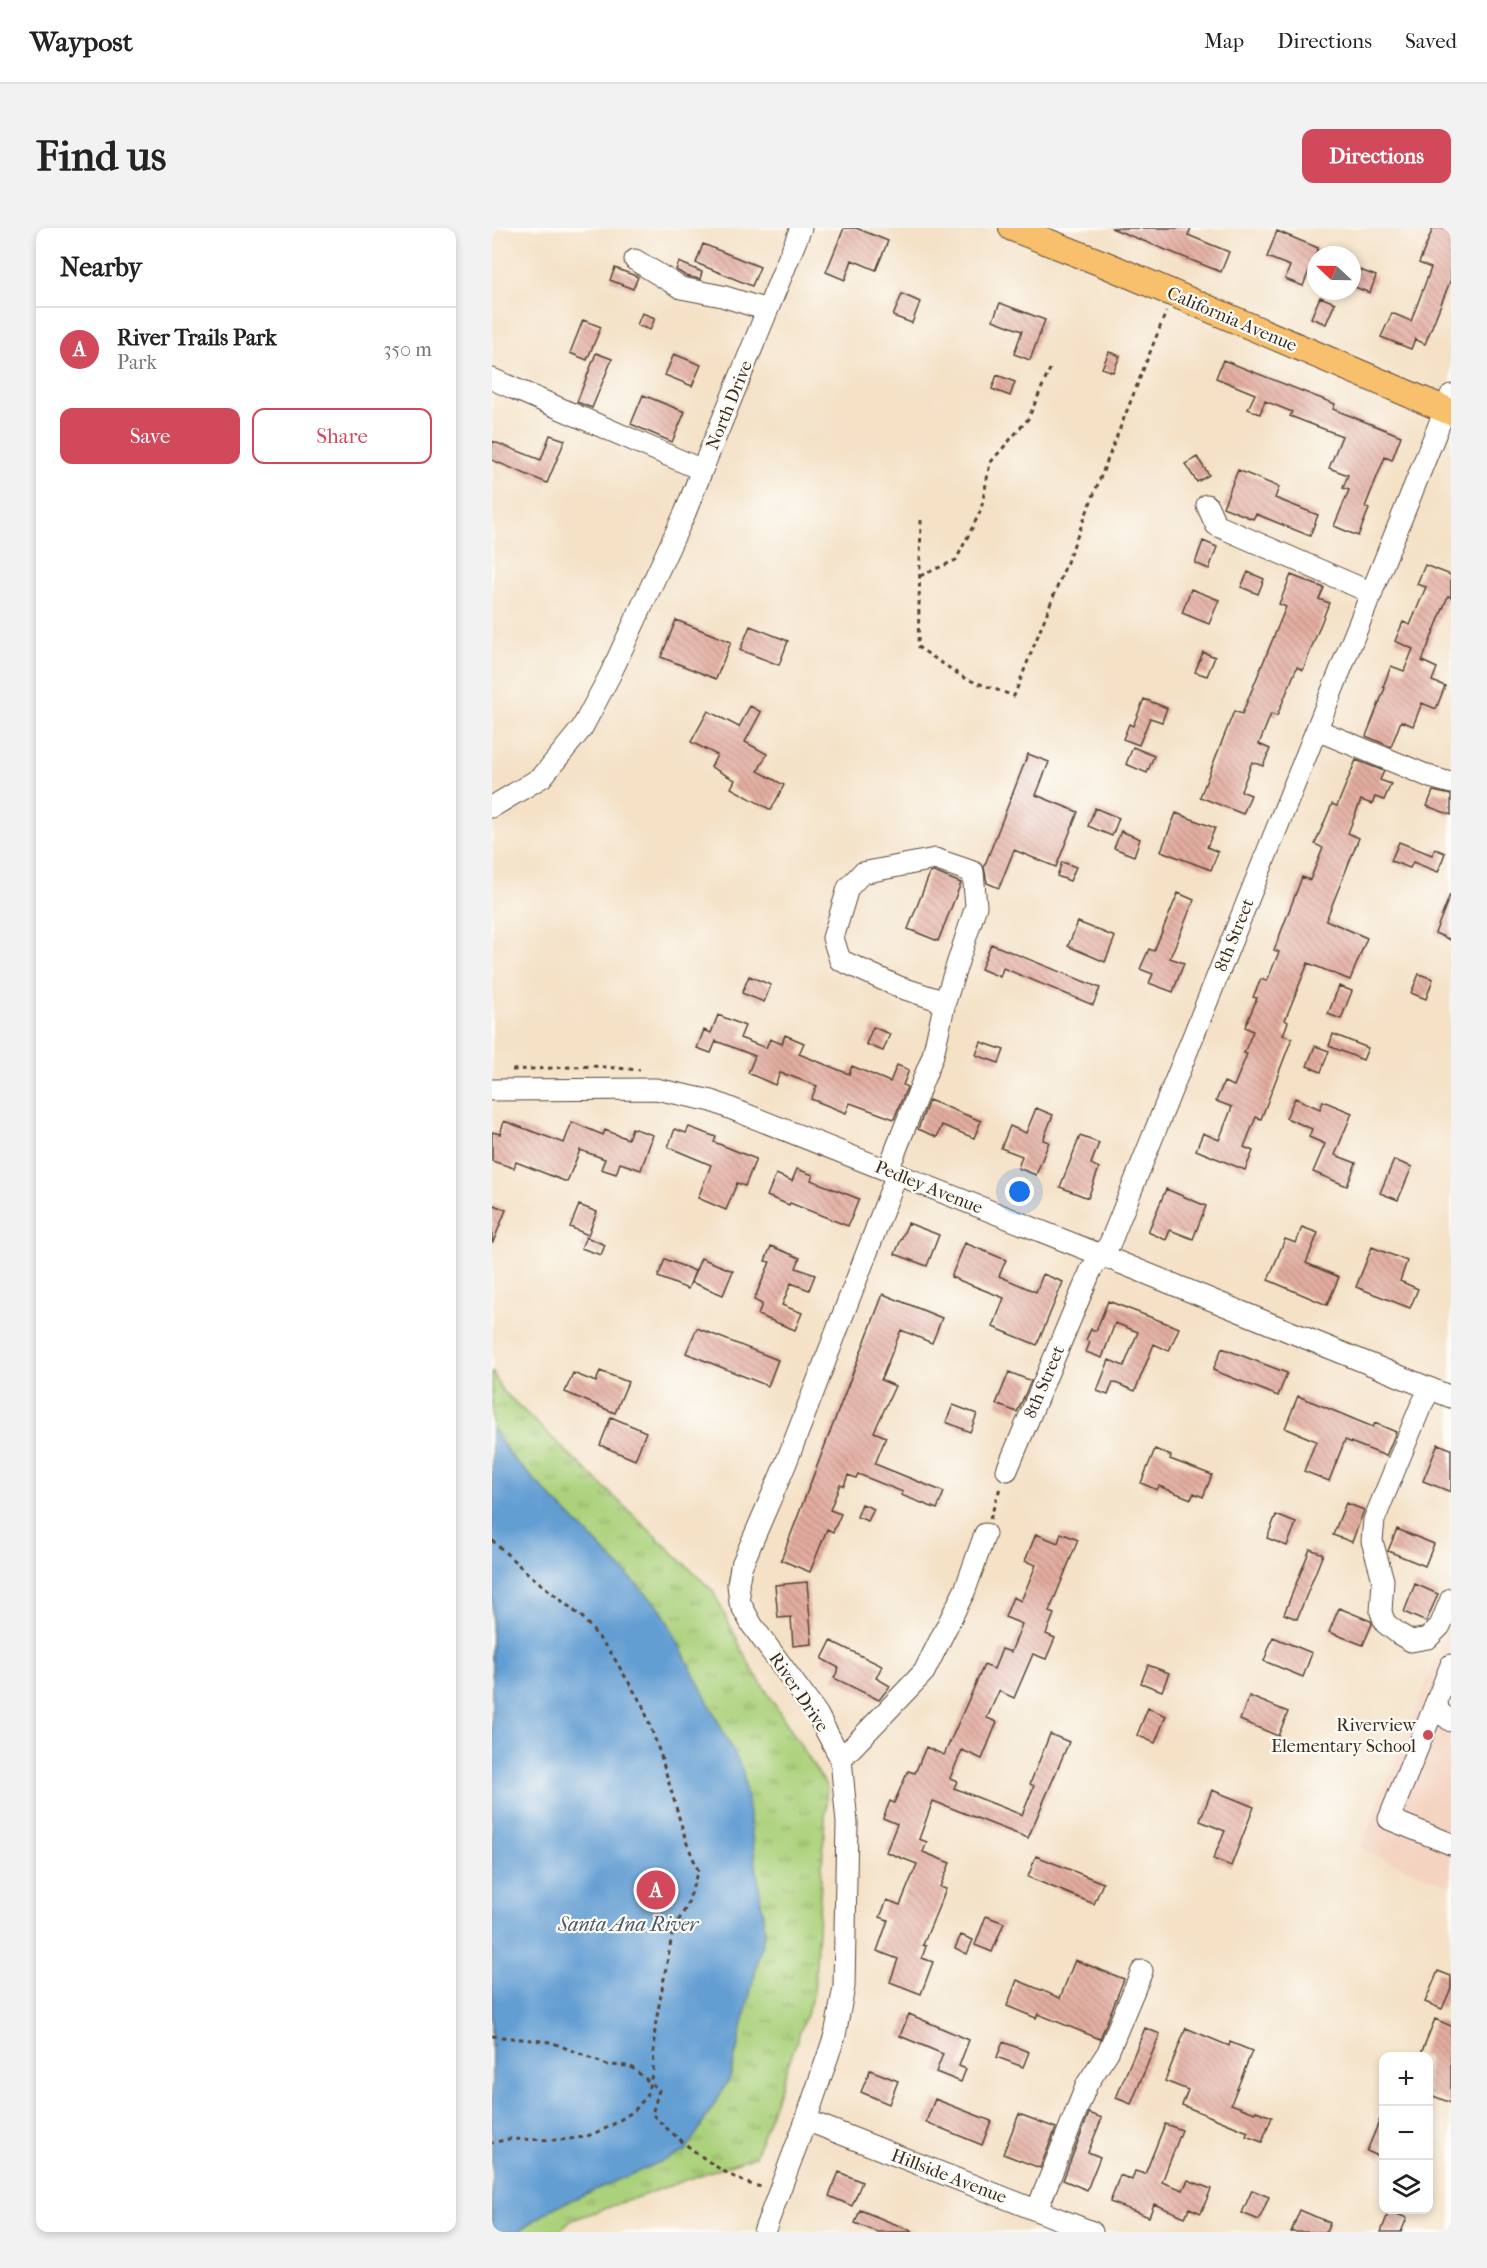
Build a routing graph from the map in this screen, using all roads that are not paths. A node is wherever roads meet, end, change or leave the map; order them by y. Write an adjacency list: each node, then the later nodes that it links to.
1 (801, 228): 4 (street, North Drive)
2 (1012, 228): 6 (main road, California Avenue)
3 (635, 260): 4 (street)
4 (767, 310): 7 (street, North Drive)
5 (492, 379): 7 (street, North Drive)
6 (1449, 405): 9 (street, 8th Street)
7 (702, 470): 12 (street)
8 (1207, 505): 9 (street)
9 (1372, 593): 10 (street, 8th Street)
10 (1317, 730): 11 (street); 16 (street, 8th Street)
11 (1451, 783)
12 (492, 807)
13 (945, 1002): 13 (street); 15 (street, River Drive)
14 (492, 1090): 15 (street, Pedley Avenue)
15 (893, 1172): 16 (street, Pedley Avenue); 25 (street, River Drive)
16 (1101, 1255): 17 (street, Pedley Avenue); 19 (street, 8th Street)
17 (1430, 1389): 18 (street, Pedley Avenue); 21 (street)
18 (1451, 1397)
19 (1007, 1470)
20 (986, 1534): 25 (street)
21 (1451, 1599)
22 (1451, 1665): 23 (street)
23 (1437, 1700): 24 (street); 26 (street)
24 (1451, 1721)
25 (841, 1760): 28 (street, River Drive)
26 (1451, 1844)
27 (1142, 1971): 29 (street)
28 (806, 2120): 29 (street, Hillside Avenue); 30 (street, River Drive)
29 (1036, 2210): 31 (street, Hillside Avenue)
30 (764, 2232)
31 (1092, 2232)

